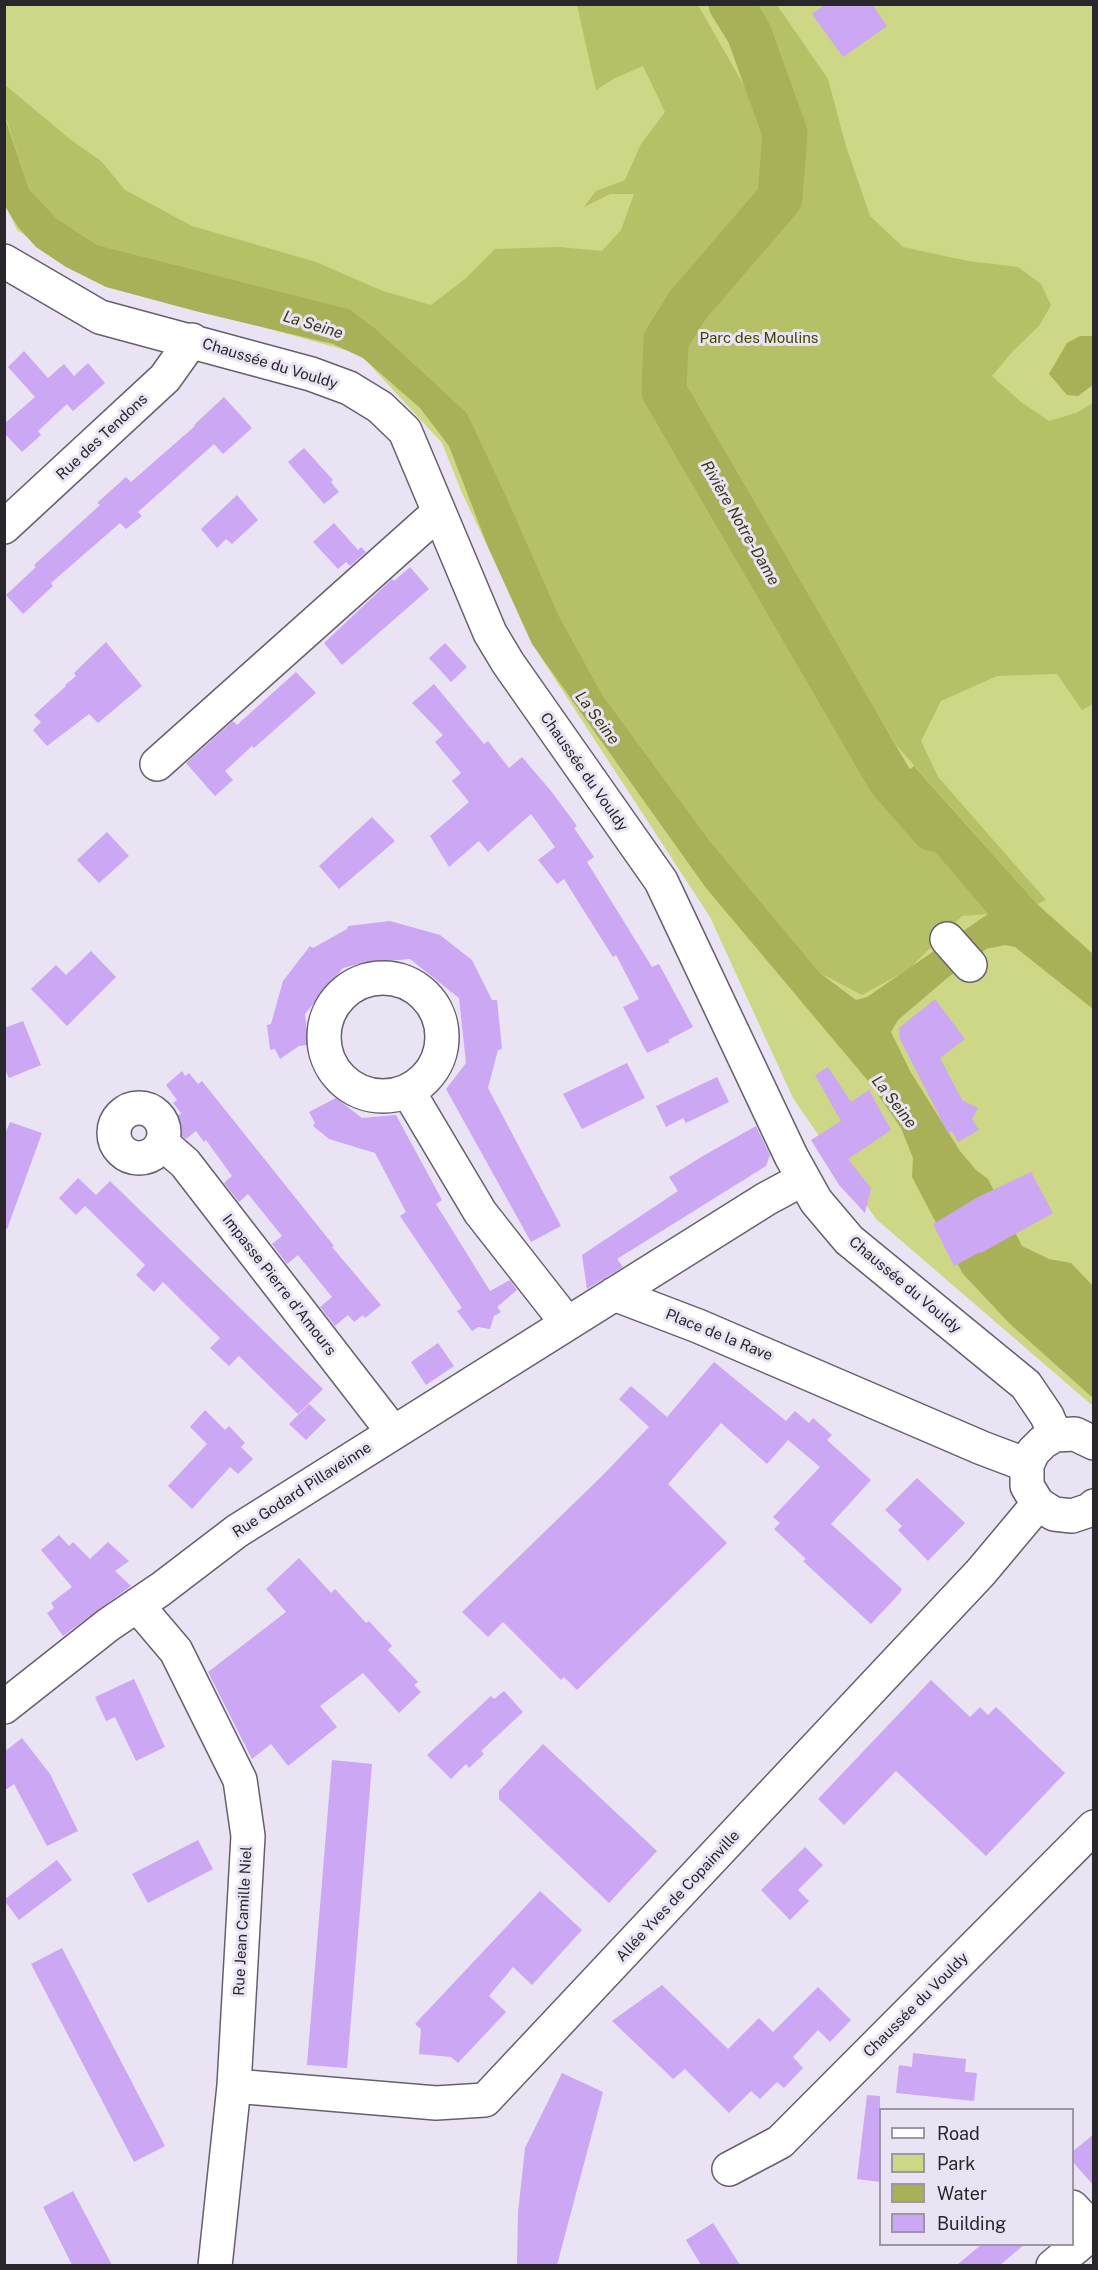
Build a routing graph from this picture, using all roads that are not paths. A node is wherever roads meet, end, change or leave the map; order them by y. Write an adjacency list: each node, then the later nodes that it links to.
1 (4, 261): 2 (street, Chaussée du Vouldy)
2 (192, 340): 3 (street, Chaussée du Vouldy); 4 (street, Rue des Tendons)
3 (440, 512): 5 (street); 10 (street, Chaussée du Vouldy)
4 (4, 527)
5 (158, 764)
6 (947, 939): 7 (street)
7 (970, 965)
8 (408, 1092): 12 (street)
9 (162, 1143): 13 (street, Impasse Pierre d'Amours)
10 (803, 1179): 11 (street); 14 (street, Chaussée du Vouldy)
11 (614, 1294): 12 (street, Rue Godard Pillaveinne); 16 (street, Place de la Rave)
12 (567, 1323): 13 (street, Rue Godard Pillaveinne)
13 (393, 1432): 19 (street, Rue Godard Pillaveinne)
14 (1055, 1435): 15 (street); 16 (street)
15 (1094, 1443)
16 (1027, 1465): 17 (street)
17 (1038, 1504): 18 (street); 22 (street, Allée Yves de Copainville)
18 (1094, 1506)
19 (137, 1605): 20 (street, Rue Godard Pillaveinne); 22 (street, Rue Jean Camille Niel)
20 (4, 1707)
21 (1094, 1827): 23 (street, Chaussée du Vouldy)
22 (234, 2086): 26 (street, Rue Jean Camille Niel)
23 (729, 2169)
24 (1074, 2209): 25 (street)
25 (1094, 2231): 27 (street)
26 (215, 2265)
27 (1053, 2265)

